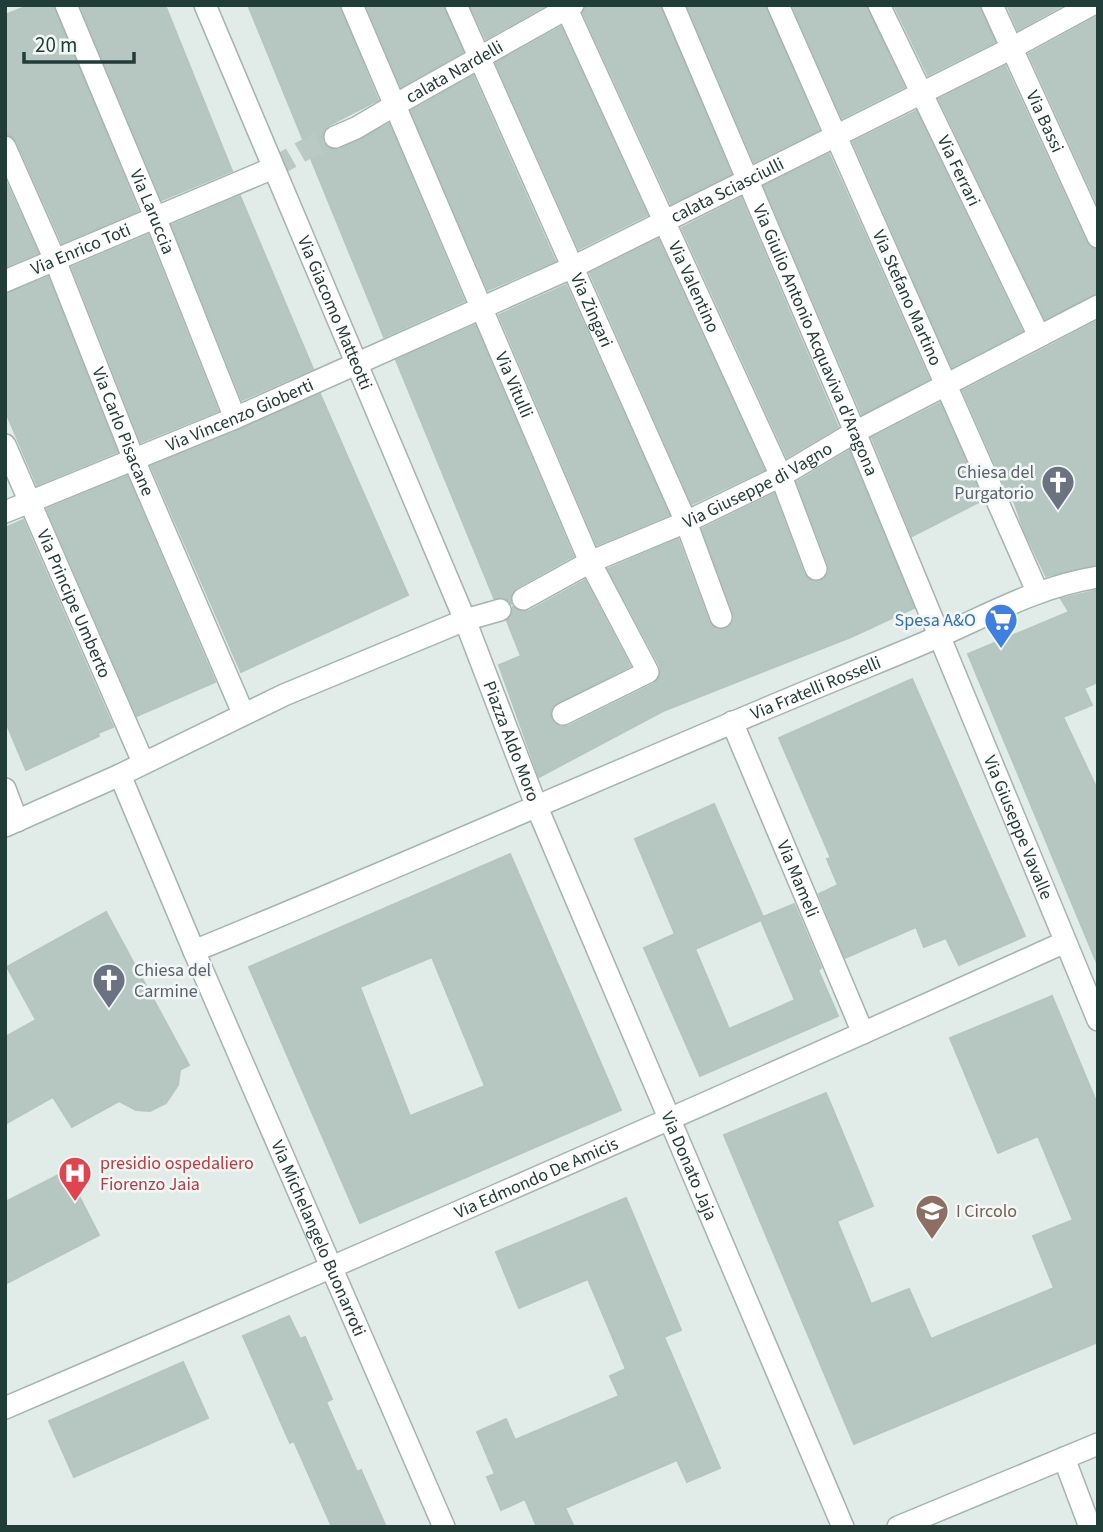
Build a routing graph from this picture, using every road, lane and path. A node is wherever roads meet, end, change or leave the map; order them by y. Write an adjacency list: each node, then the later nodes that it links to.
1 (66, 5): 20 (street, Via Laruccia)
2 (205, 5): 18 (street, Via Giacomo Matteotti)
3 (352, 5): 14 (street, Via Vitulli)
4 (456, 5): 12 (street, Via Zingari)
5 (673, 5): 19 (street, Via Giulio Antonio Acquaviva d'Aragona)
6 (778, 5): 16 (street, Via Stefano Martino)
7 (879, 5): 13 (street, Via Ferrari)
8 (992, 5): 11 (street, Via Bassi)
9 (1091, 5): 11 (street, calata Sciasciulli)
10 (568, 7): 12 (street, calata Nardelli); 21 (street, Via Valentino)
11 (1012, 48): 13 (street, calata Sciasciulli); 22 (street, Via Bassi)
12 (479, 58): 14 (street, calata Nardelli); 24 (street, Via Zingari)
13 (922, 93): 16 (street, calata Sciasciulli); 28 (street, Via Ferrari)
14 (395, 105): 15 (street, calata Nardelli); 27 (street, Via Vitulli)
15 (335, 137)
16 (835, 137): 19 (street, calata Sciasciulli); 30 (street, Via Stefano Martino)
17 (5, 147): 23 (street, Via Carlo Pisacane)
18 (273, 168): 20 (street, Via Enrico Toti); 29 (street, Via Giacomo Matteotti)
19 (747, 180): 21 (street, calata Sciasciulli); 32 (street, Via Giulio Antonio Acquaviva d'Aragona)
20 (155, 217): 23 (street, Via Enrico Toti); 31 (street, Via Laruccia)
21 (664, 221): 24 (street, calata Sciasciulli); 35 (street, Via Valentino)
22 (1098, 237)
23 (55, 260): 25 (street, Via Enrico Toti); 34 (street, Via Carlo Pisacane)
24 (573, 267): 27 (street, calata Sciasciulli); 38 (street, Via Zingari)
25 (5, 281)
26 (1098, 306): 28 (street, Via Giuseppe di Vagno)
27 (483, 309): 29 (street, calata Sciasciulli); 39 (street, Via Vitulli)
28 (1039, 337): 30 (street, Via Giuseppe di Vagno)
29 (357, 363): 31 (street, Via Vincenzo Gioberti); 46 (street, Via Giacomo Matteotti)
30 (945, 385): 32 (street, Via Giuseppe di Vagno); 42 (street, Via Stefano Martino)
31 (235, 418): 34 (street, Via Vincenzo Gioberti)
32 (855, 432): 35 (street, Via Giuseppe di Vagno); 47 (street, Via Giulio Antonio Acquaviva d'Aragona)
33 (5, 445): 36 (street, Via Principe Umberto)
34 (134, 460): 36 (street, Via Vincenzo Gioberti); 48 (street, Via Carlo Pisacane)
35 (781, 476): 38 (street, Via Giuseppe di Vagno); 40 (street, Via Valentino)
36 (28, 502): 37 (street, Via Vincenzo Gioberti); 51 (street, Via Principe Umberto)
37 (5, 512)
38 (686, 522): 39 (street, Via Giuseppe di Vagno); 45 (street, Via Zingari)
39 (590, 562): 43 (street, Via Giuseppe di Vagno); 49 (street, Via Vitulli)
40 (816, 569)
41 (1098, 578): 42 (street, Via Fratelli Rosselli)
42 (1037, 591): 47 (street, Via Fratelli Rosselli)
43 (523, 599)
44 (500, 610): 46 (street)
45 (721, 617)
46 (465, 620): 48 (street); 54 (street, Piazza Aldo Moro)
47 (938, 636): 50 (street, Via Fratelli Rosselli); 56 (street, Via Giuseppe Vavalle)
48 (243, 713): 51 (street)
49 (563, 714)
50 (732, 722): 54 (street, Via Fratelli Rosselli); 59 (street, Via Mameli)
51 (143, 762): 52 (street)
52 (120, 775): 55 (street); 57 (street)
53 (5, 789): 55 (street)
54 (536, 805): 57 (street, Piazza Aldo Moro); 60 (street, Via Donato Jaja)
55 (11, 823)
56 (1065, 942): 58 (street, Via Giuseppe Vavalle); 59 (street, Via Edmondo De Amicis)
57 (194, 951): 61 (street, Via Michelangelo Buonarroti)
58 (1098, 1020)
59 (863, 1034): 60 (street, Via Edmondo De Amicis)
60 (669, 1119): 61 (street, Via Edmondo De Amicis); 66 (street, Via Donato Jaja)
61 (331, 1268): 62 (street, Via Edmondo De Amicis); 65 (street, Via Michelangelo Buonarroti)
62 (5, 1408)
63 (1098, 1444): 64 (street)
64 (1064, 1458): 67 (street); 68 (street)
65 (444, 1527)
66 (843, 1527)
67 (898, 1527)
68 (1090, 1527)

